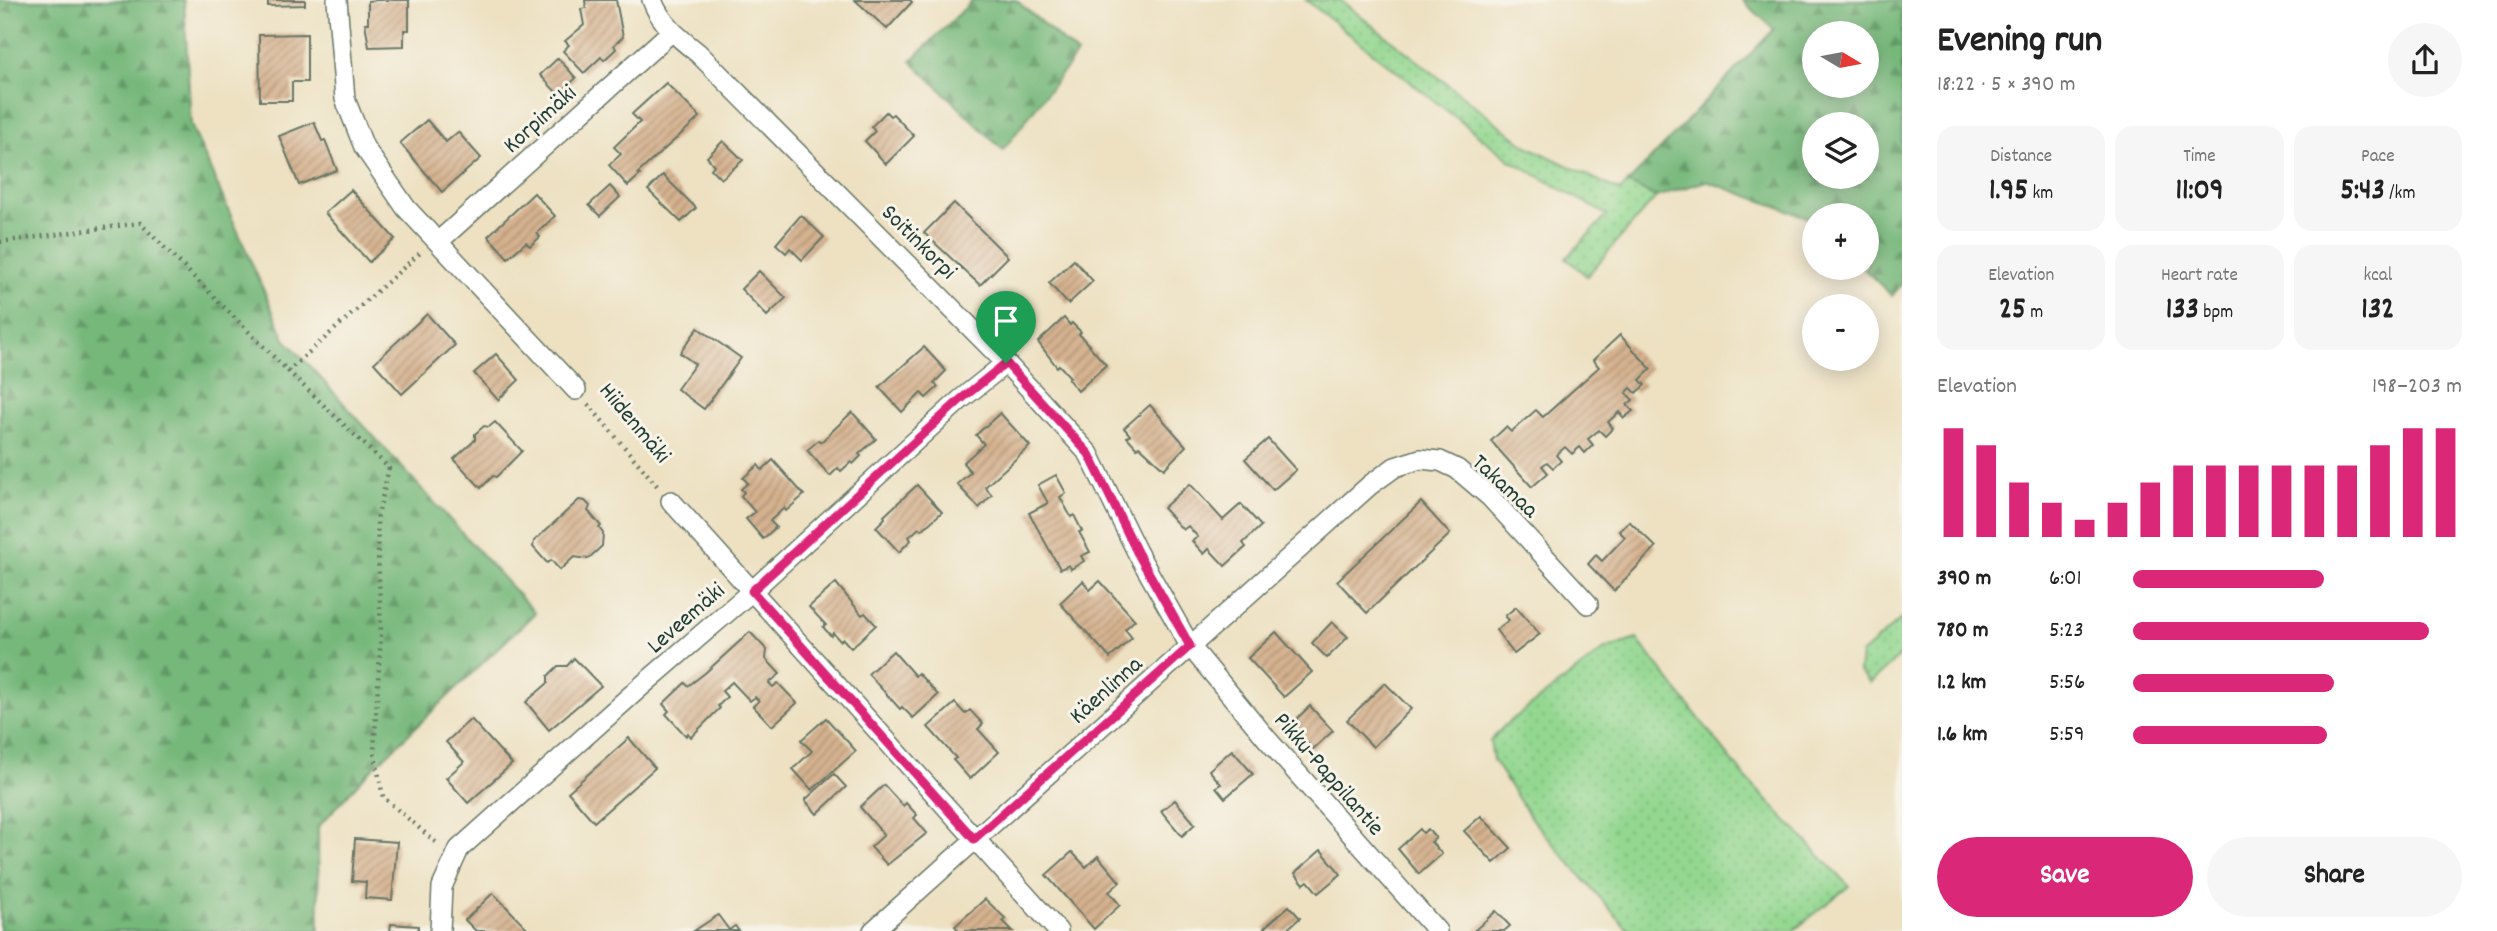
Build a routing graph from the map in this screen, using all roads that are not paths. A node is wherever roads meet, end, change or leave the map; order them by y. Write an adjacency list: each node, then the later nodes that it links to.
1 (337, 0): 4 (street, Hiidenmäki)
2 (652, 0): 3 (street, Soitinkorpi)
3 (671, 32): 4 (street, Korpimäki); 5 (street, Soitinkorpi)
4 (438, 240): 6 (street, Hiidenmäki)
5 (1006, 363): 9 (street, Leveemäki); 11 (street, Soitinkorpi)
6 (576, 390)
7 (1370, 485): 10 (street, Takamaa); 11 (street, Käenlinna)
8 (671, 501): 9 (street, Hiidenmäki)
9 (752, 591): 12 (street, Hiidenmäki); 13 (street, Leveemäki)
10 (1588, 604)
11 (1190, 646): 12 (street, Käenlinna); 16 (street, Pikku-Pappilantie)
12 (974, 839): 14 (street, Käenlinna); 15 (street, Hiidenmäki)
13 (440, 931)
14 (873, 931)
15 (1058, 931)
16 (1437, 931)

